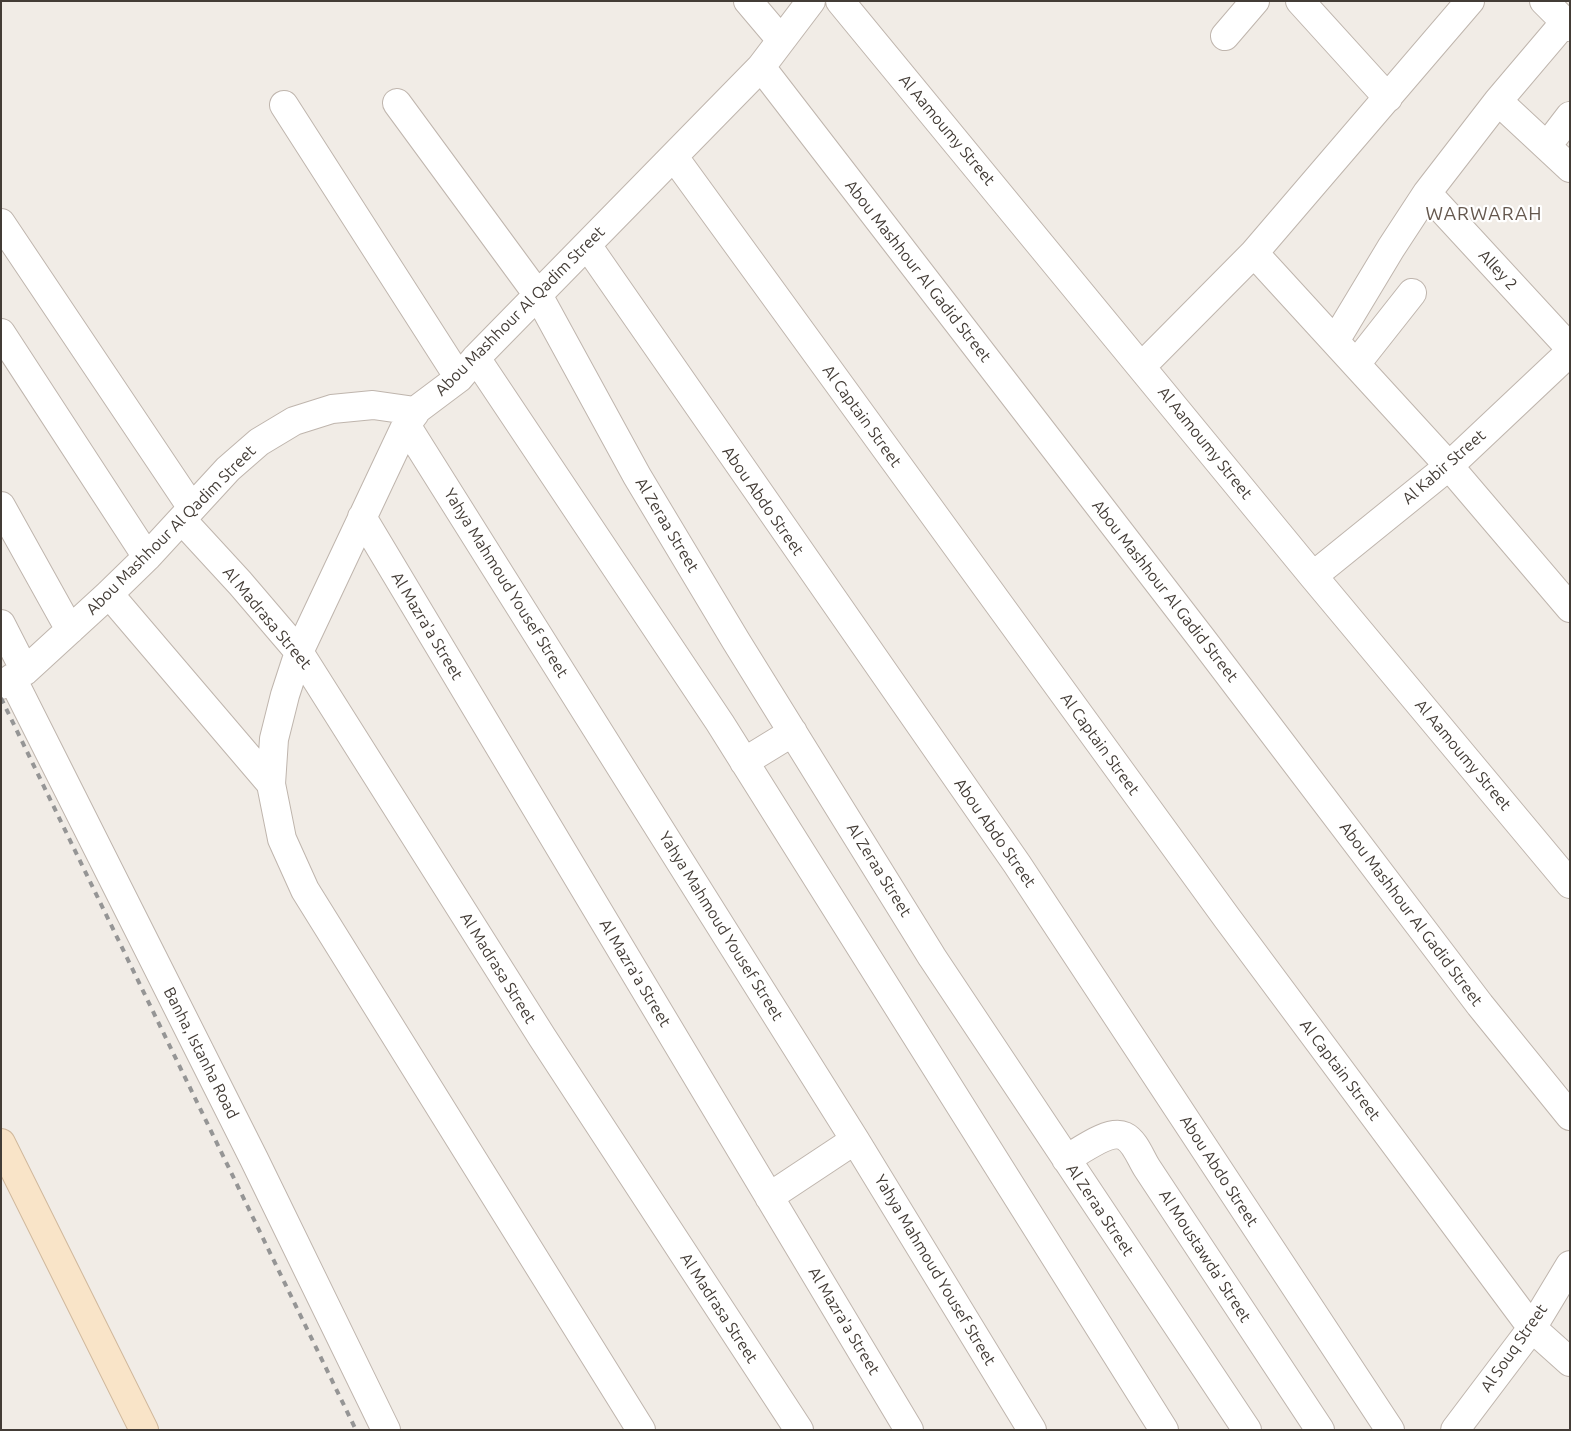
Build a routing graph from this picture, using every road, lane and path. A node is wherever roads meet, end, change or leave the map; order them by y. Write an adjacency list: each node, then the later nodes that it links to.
1 (748, 1): 10 (street)
2 (811, 1): 10 (street, Abou Mashhour Al Qadim Street)
3 (840, 1): 31 (street, Al Aamoumy Street)
4 (1255, 1): 9 (street)
5 (1300, 1): 12 (street)
6 (1470, 1): 12 (street)
7 (1544, 1): 8 (street)
8 (1567, 25): 13 (street)
9 (1225, 36)
10 (782, 40): 11 (street, Abou Mashhour Al Qadim Street)
11 (761, 67): 18 (street, Abou Mashhour Al Qadim Street); 50 (street, Abou Mashhour Al Gadid Street)
12 (1388, 98): 23 (street)
13 (1498, 101): 17 (street); 20 (street)
14 (397, 103): 25 (street, Al Zeraa Street)
15 (284, 106): 32 (street)
16 (1570, 116): 17 (street)
17 (1547, 146): 19 (street)
18 (674, 157): 22 (street, Abou Mashhour Al Qadim Street); 56 (street, Al Captain Street)
19 (1570, 168)
20 (1427, 193): 27 (street); 28 (street, Alley 2)
21 (1, 223): 36 (street, Al Madrasa Street)
22 (587, 245): 25 (street, Abou Mashhour Al Qadim Street); 67 (street, Abou Abdo Street)
23 (1254, 253): 27 (street); 31 (street)
24 (1412, 293): 30 (street)
25 (538, 295): 32 (street, Abou Mashhour Al Qadim Street); 46 (street, Al Zeraa Street)
26 (1, 333): 38 (street)
27 (1335, 341): 30 (street)
28 (1570, 348)
29 (1570, 352): 34 (street, Al Kabir Street)
30 (1356, 364): 34 (street)
31 (1142, 366): 39 (street, Al Aamoumy Street)
32 (467, 368): 33 (street, Abou Mashhour Al Qadim Street); 47 (street)
33 (411, 418): 36 (street, Abou Mashhour Al Qadim Street); 37 (street); 51 (street, Yahya Mahmoud Yousef Street)
34 (1449, 466): 39 (street, Al Kabir Street); 41 (street)
35 (1, 506): 43 (street)
36 (187, 514): 38 (street, Abou Mashhour Al Qadim Street); 44 (street, Al Madrasa Street)
37 (362, 517): 44 (street); 54 (street, Al Mazra'a Street)
38 (147, 556): 40 (street, Abou Mashhour Al Qadim Street)
39 (1313, 576): 49 (street, Al Aamoumy Street)
40 (109, 594): 43 (street, Abou Mashhour Al Qadim Street); 48 (street)
41 (1570, 608)
42 (1, 624): 45 (street, Banha, Istanha Road)
43 (70, 630): 45 (street, Abou Mashhour Al Qadim Street)
44 (299, 652): 48 (street); 61 (street, Al Madrasa Street)
45 (13, 678): 59 (street, Banha, Istanha Road)
46 (793, 732): 47 (street); 53 (street, Al Zeraa Street)
47 (744, 762): 64 (street)
48 (271, 784): 60 (street)
49 (1570, 884)
50 (1570, 1116)
51 (855, 1140): 54 (street); 63 (street, Yahya Mahmoud Yousef Street)
52 (1, 1143): 58 (main road)
53 (1066, 1159): 65 (street, Al Zeraa Street); 66 (street, Al Moustawda' Street)
54 (769, 1197): 62 (street, Al Mazra'a Street)
55 (1570, 1265): 56 (street, Al Souq Street)
56 (1532, 1328): 57 (street, Al Captain Street); 68 (street, Al Souq Street)
57 (1570, 1362)
58 (144, 1430)
59 (386, 1430)
60 (641, 1430)
61 (799, 1430)
62 (909, 1430)
63 (1032, 1430)
64 (1164, 1430)
65 (1247, 1430)
66 (1320, 1430)
67 (1390, 1430)
68 (1455, 1430)

